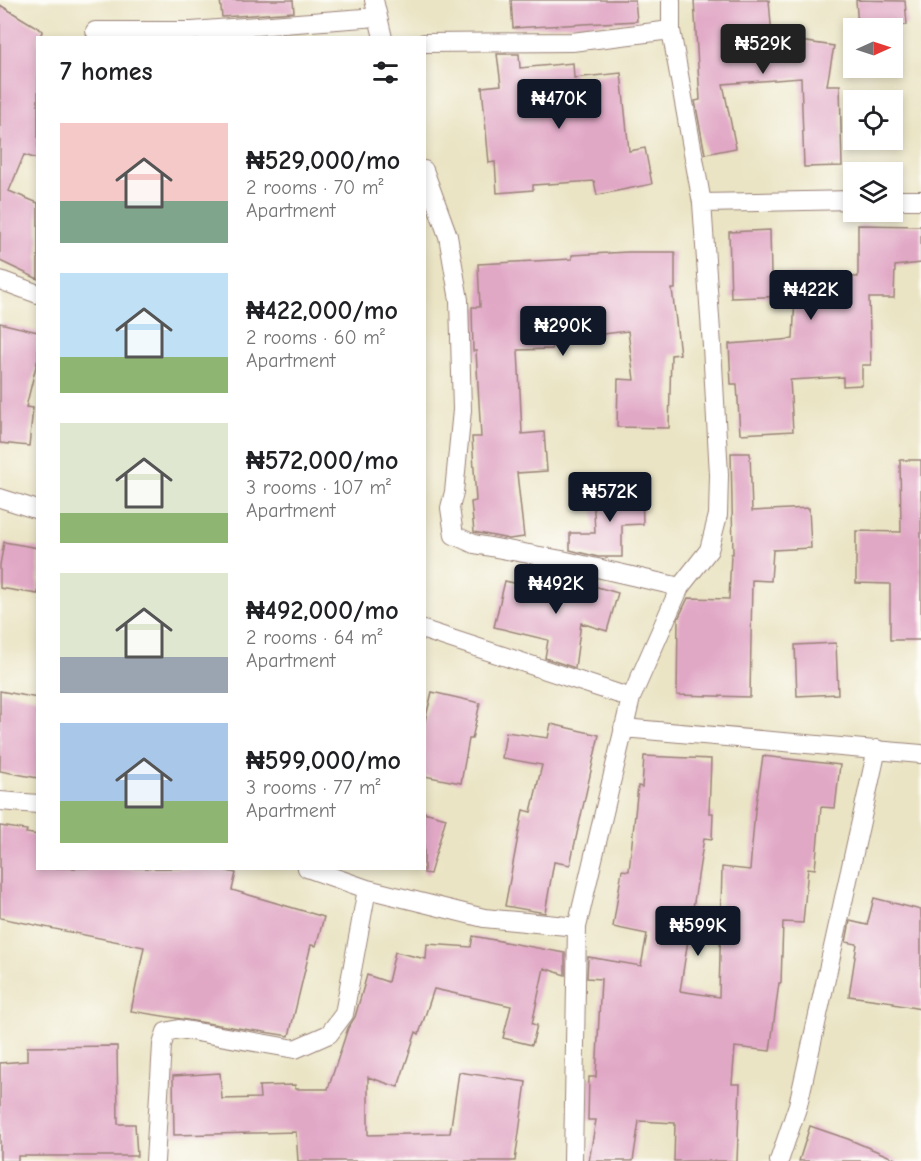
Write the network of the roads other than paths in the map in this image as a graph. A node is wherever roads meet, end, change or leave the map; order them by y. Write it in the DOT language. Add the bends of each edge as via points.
graph roads {
  1 [pos="671,0"];
  2 [pos="375,8"];
  3 [pos="671,30"];
  4 [pos="94,31"];
  5 [pos="382,36"];
  6 [pos="426,43"];
  7 [pos="426,176"];
  8 [pos="903,200"];
  9 [pos="921,200"];
  10 [pos="843,201"];
  11 [pos="702,203"];
  12 [pos="0,280"];
  13 [pos="36,293"];
  14 [pos="0,498"];
  15 [pos="36,509"];
  16 [pos="680,587"];
  17 [pos="426,631"];
  18 [pos="631,698"];
  19 [pos="623,728"];
  20 [pos="877,749"];
  21 [pos="921,754"];
  22 [pos="0,801"];
  23 [pos="36,804"];
  24 [pos="314,870"];
  25 [pos="367,889"];
  26 [pos="577,927"];
  27 [pos="155,1161"];
  28 [pos="573,1161"];
  29 [pos="779,1161"];
  1 -- 3 [label="street"];
  2 -- 4 [label="street" via="192,31"];
  2 -- 5 [label="street"];
  3 -- 6 [label="street" via="572,42"];
  3 -- 11 [label="street"];
  7 -- 16 [label="street" via="448,236 459,300 462,410 450,508 454,535 474,544"];
  8 -- 9 [label="street"];
  10 -- 11 [label="street"];
  11 -- 16 [label="street" via="713,357 718,515 709,550"];
  12 -- 13 [label="street"];
  14 -- 15 [label="street"];
  16 -- 18 [label="street"];
  17 -- 18 [label="street"];
  18 -- 19 [label="street"];
  19 -- 20 [label="street"];
  19 -- 26 [label="street"];
  20 -- 21 [label="street"];
  20 -- 29 [label="street" via="798,1105"];
  22 -- 23 [label="street"];
  24 -- 25 [label="street"];
  25 -- 26 [label="street" via="484,918"];
  25 -- 27 [label="street" via="344,1014 329,1034 295,1050 179,1029 166,1032"];
  26 -- 28 [label="street"];
}
